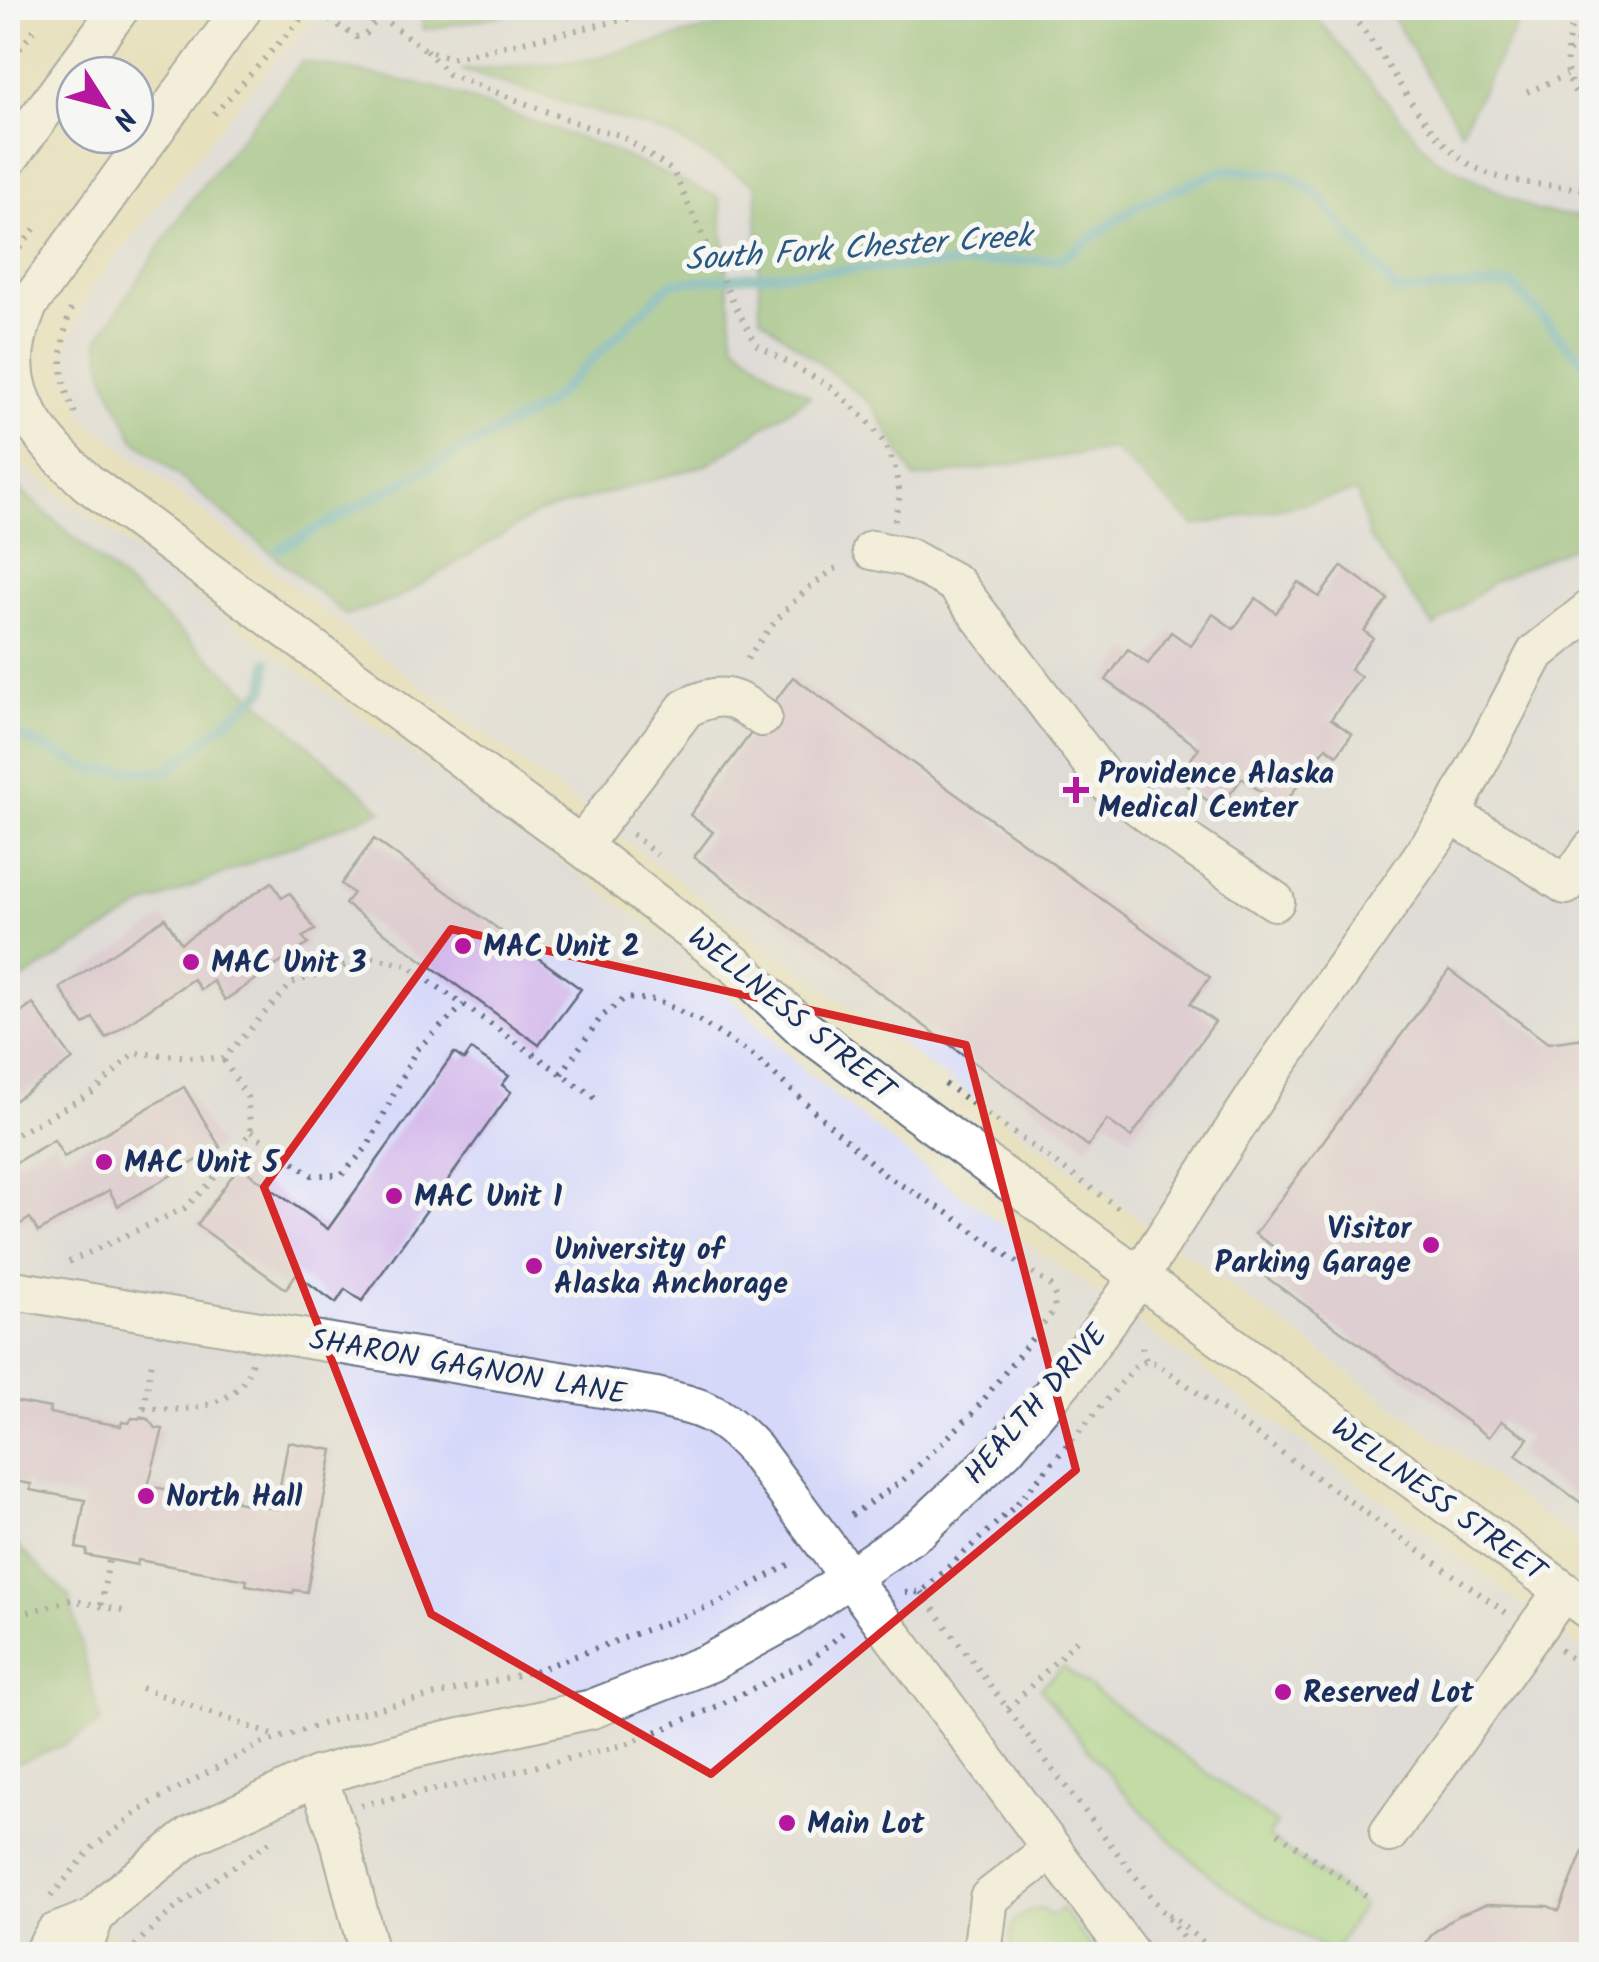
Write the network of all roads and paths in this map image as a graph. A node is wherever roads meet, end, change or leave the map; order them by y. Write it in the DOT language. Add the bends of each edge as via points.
graph roads {
  1 [pos="120,8"];
  2 [pos="243,8"];
  3 [pos="311,8"];
  4 [pos="385,8"];
  5 [pos="676,8"];
  6 [pos="1344,8"];
  7 [pos="1576,8"];
  8 [pos="380,16"];
  9 [pos="1592,27"];
  10 [pos="34,28"];
  11 [pos="426,50"];
  12 [pos="1566,55"];
  13 [pos="8,66"];
  14 [pos="1568,75"];
  15 [pos="22,77"];
  16 [pos="1527,92"];
  17 [pos="1592,108"];
  18 [pos="208,120"];
  19 [pos="8,158"];
  20 [pos="1592,190"];
  21 [pos="76,296"];
  22 [pos="866,420"];
  23 [pos="80,422"];
  24 [pos="872,550"];
  25 [pos="1592,608"];
  26 [pos="762,717"];
  27 [pos="1451,815"];
  28 [pos="636,838"];
  29 [pos="581,846"];
  30 [pos="1592,849"];
  31 [pos="664,862"];
  32 [pos="1276,901"];
  33 [pos="464,1005"];
  34 [pos="223,1059"];
  35 [pos="560,1074"];
  36 [pos="930,1074"];
  37 [pos="600,1102"];
  38 [pos="251,1132"];
  39 [pos="8,1139"];
  40 [pos="1123,1211"];
  41 [pos="59,1267"];
  42 [pos="1139,1277"];
  43 [pos="8,1288"];
  44 [pos="1069,1295"];
  45 [pos="1056,1298"];
  46 [pos="1142,1347"];
  47 [pos="253,1355"];
  48 [pos="153,1356"];
  49 [pos="1146,1361"];
  50 [pos="144,1408"];
  51 [pos="142,1418"];
  52 [pos="837,1504"];
  53 [pos="110,1560"];
  54 [pos="851,1578"];
  55 [pos="921,1592"];
  56 [pos="904,1593"];
  57 [pos="1577,1601"];
  58 [pos="101,1605"];
  59 [pos="128,1612"];
  60 [pos="1507,1614"];
  61 [pos="8,1618"];
  62 [pos="1076,1640"];
  63 [pos="1562,1652"];
  64 [pos="1592,1674"];
  65 [pos="141,1688"];
  66 [pos="1008,1709"];
  67 [pos="340,1718"];
  68 [pos="344,1736"];
  69 [pos="278,1737"];
  70 [pos="261,1744"];
  71 [pos="265,1755"];
  72 [pos="317,1776"];
  73 [pos="1278,1833"];
  74 [pos="1389,1833"];
  75 [pos="280,1834"];
  76 [pos="1052,1849"];
  77 [pos="1368,1897"];
  78 [pos="1157,1904"];
  79 [pos="94,1918"];
  80 [pos="42,1954"];
  81 [pos="80,1954"];
  82 [pos="128,1954"];
  83 [pos="369,1954"];
  84 [pos="982,1954"];
  85 [pos="1130,1954"];
  86 [pos="1192,1954"];
  87 [pos="1218,1954"];
  1 -- 19 [label="street"];
  2 -- 29 [label="street, WELLNESS STREET" via="28,304 15,344 18,391 34,426 88,482"];
  3 -- 8 [label="path" via="356,37"];
  3 -- 18 [label="path"];
  4 -- 8 [label="path"];
  5 -- 11 [label="path" via="450,58"];
  6 -- 20 [label="path" via="1458,158 1499,177"];
  7 -- 12 [label="path"];
  8 -- 11 [label="path"];
  9 -- 12 [label="path"];
  10 -- 13 [label="path"];
  11 -- 22 [label="path" via="448,74 620,136 674,170 758,344 830,387"];
  12 -- 14 [label="path"];
  13 -- 15 [label="path"];
  14 -- 16 [label="path"];
  14 -- 17 [label="path" via="1578,100"];
  21 -- 23 [label="path" via="62,337 62,380"];
  24 -- 32 [label="street" via="907,556 955,584 1106,782"];
  25 -- 27 [label="street, HEALTH DRIVE" via="1536,653"];
  26 -- 29 [label="street" via="726,697 686,708"];
  27 -- 30 [label="street" via="1566,885"];
  27 -- 42 [label="street, HEALTH DRIVE" via="1268,1076"];
  28 -- 31 [label="path"];
  29 -- 42 [label="street, WELLNESS STREET" via="738,967 804,1030"];
  33 -- 34 [label="path" via="407,964 371,956 292,984"];
  33 -- 35 [label="path"];
  33 -- 38 [label="path" via="416,1050 368,1146 342,1175 312,1174"];
  34 -- 38 [label="path" via="247,1097"];
  34 -- 39 [label="path" via="134,1053 95,1090"];
  35 -- 37 [label="path"];
  35 -- 45 [label="path" via="601,1017 625,998 656,1000 756,1058 886,1176 1051,1286"];
  36 -- 40 [label="path"];
  38 -- 41 [label="path" via="185,1208"];
  42 -- 54 [label="street, HEALTH DRIVE" via="1005,1448 921,1528"];
  42 -- 57 [label="street, WELLNESS STREET"];
  43 -- 54 [label="street, SHARON GAGNON LANE" via="703,1407 732,1424 754,1449"];
  44 -- 45 [label="path"];
  45 -- 52 [label="path" via="1054,1312 972,1414 900,1482 849,1520"];
  46 -- 49 [label="path"];
  47 -- 50 [label="path" via="244,1384 223,1399 183,1409"];
  48 -- 50 [label="path"];
  49 -- 55 [label="path" via="1014,1506"];
  49 -- 60 [label="path"];
  50 -- 51 [label="path"];
  53 -- 58 [label="path"];
  54 -- 72 [label="street, HEALTH DRIVE" via="709,1663 592,1708"];
  54 -- 76 [label="street, SHARON GAGNON LANE"];
  55 -- 56 [label="path"];
  55 -- 66 [label="path"];
  57 -- 74 [label="street"];
  58 -- 59 [label="path"];
  58 -- 61 [label="path" via="63,1601"];
  62 -- 66 [label="path"];
  63 -- 64 [label="path"];
  65 -- 69 [label="path"];
  66 -- 78 [label="path"];
  67 -- 68 [label="path"];
  70 -- 71 [label="path"];
  72 -- 79 [label="street, HEALTH DRIVE" via="191,1836"];
  72 -- 83 [label="street"];
  73 -- 77 [label="path"];
  75 -- 82 [label="path" via="196,1891"];
  76 -- 84 [label="street" via="989,1898"];
  76 -- 85 [label="street, SHARON GAGNON LANE"];
  78 -- 86 [label="path"];
  78 -- 87 [label="path"];
  79 -- 80 [label="street, HEALTH DRIVE" via="55,1933"];
  79 -- 81 [label="street, HEALTH DRIVE"];
}
